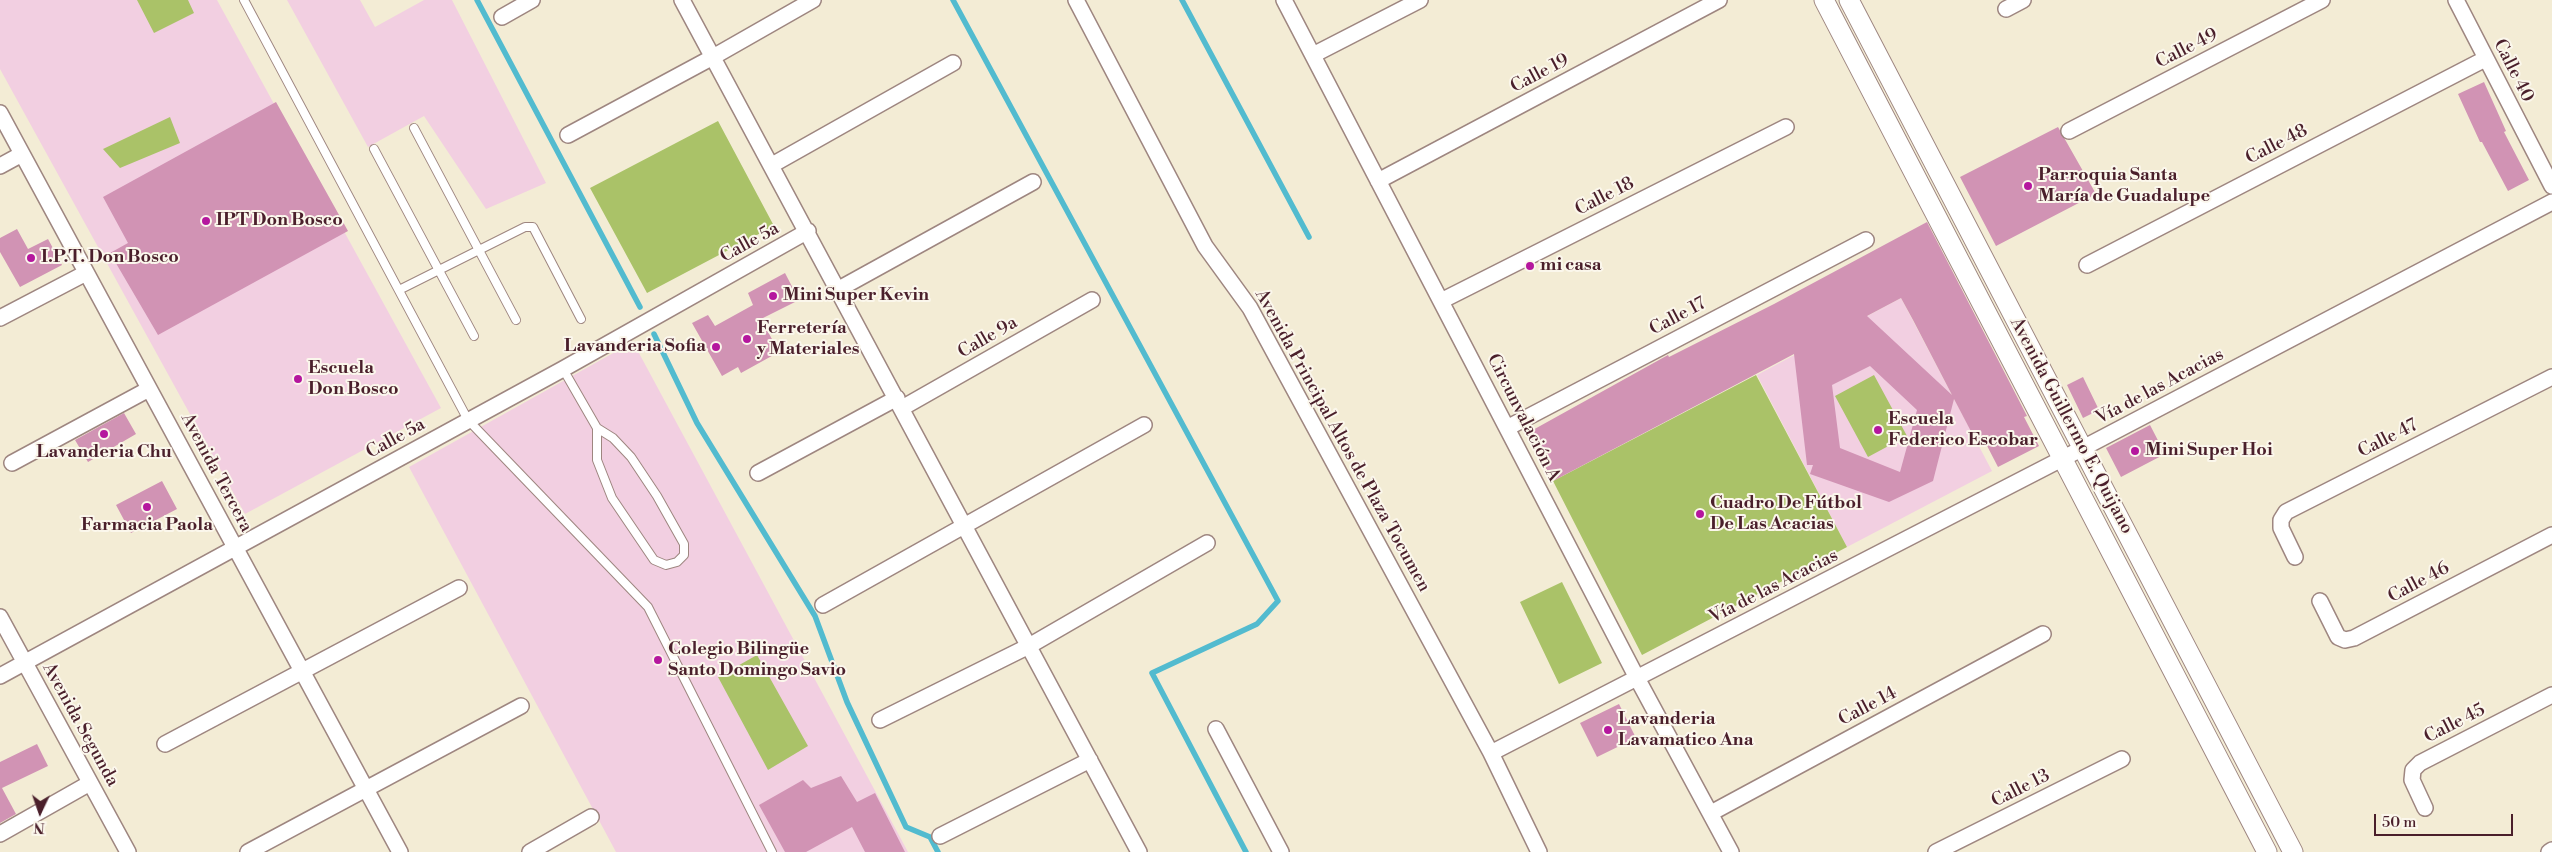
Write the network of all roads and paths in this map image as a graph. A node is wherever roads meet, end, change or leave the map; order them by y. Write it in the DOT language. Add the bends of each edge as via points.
graph roads {
  1 [pos="244,0"];
  2 [pos="532,0"];
  3 [pos="682,0"];
  4 [pos="813,0"];
  5 [pos="1076,0"];
  6 [pos="1284,0"];
  7 [pos="1420,0"];
  8 [pos="1719,0"];
  9 [pos="1824,0"];
  10 [pos="1848,0"];
  11 [pos="2023,0"];
  12 [pos="2322,0"];
  13 [pos="2456,0"];
  14 [pos="2006,9"];
  15 [pos="502,17"];
  16 [pos="1313,55"];
  17 [pos="713,57"];
  18 [pos="2485,59"];
  19 [pos="954,63"];
  20 [pos="0,113"];
  21 [pos="1786,127"];
  22 [pos="414,128"];
  23 [pos="2069,131"];
  24 [pos="568,135"];
  25 [pos="1919,136"];
  26 [pos="1900,146"];
  27 [pos="374,149"];
  28 [pos="22,154"];
  29 [pos="772,165"];
  30 [pos="0,166"];
  31 [pos="1378,181"];
  32 [pos="1033,182"];
  33 [pos="2552,186"];
  34 [pos="2552,202"];
  35 [pos="808,231"];
  36 [pos="1866,240"];
  37 [pos="479,250"];
  38 [pos="2087,265"];
  39 [pos="438,271"];
  40 [pos="86,273"];
  41 [pos="839,289"];
  42 [pos="400,290"];
  43 [pos="1092,300"];
  44 [pos="1441,301"];
  45 [pos="0,318"];
  46 [pos="581,319"];
  47 [pos="516,320"];
  48 [pos="474,336"];
  49 [pos="564,369"];
  50 [pos="2552,376"];
  51 [pos="149,389"];
  52 [pos="899,403"];
  53 [pos="468,420"];
  54 [pos="1144,425"];
  55 [pos="597,428"];
  56 [pos="1507,428"];
  57 [pos="2082,448"];
  58 [pos="2063,458"];
  59 [pos="12,463"];
  60 [pos="758,473"];
  61 [pos="965,526"];
  62 [pos="2552,535"];
  63 [pos="1207,543"];
  64 [pos="236,549"];
  65 [pos="2295,557"];
  66 [pos="459,588"];
  67 [pos="2320,601"];
  68 [pos="823,605"];
  69 [pos="0,617"];
  70 [pos="2043,634"];
  71 [pos="1029,646"];
  72 [pos="2192,658"];
  73 [pos="25,663"];
  74 [pos="2172,669"];
  75 [pos="303,671"];
  76 [pos="0,676"];
  77 [pos="1637,678"];
  78 [pos="2552,695"];
  79 [pos="521,706"];
  80 [pos="880,720"];
  81 [pos="1216,729"];
  82 [pos="165,744"];
  83 [pos="1491,753"];
  84 [pos="2122,759"];
  85 [pos="1090,760"];
  86 [pos="90,782"];
  87 [pos="365,789"];
  88 [pos="2425,808"];
  89 [pos="1711,813"];
  90 [pos="591,817"];
  91 [pos="0,834"];
  92 [pos="940,836"];
  93 [pos="128,852"];
  94 [pos="248,852"];
  95 [pos="400,852"];
  96 [pos="530,852"];
  97 [pos="772,852"];
  98 [pos="1139,852"];
  99 [pos="1281,852"];
  100 [pos="1539,852"];
  101 [pos="1731,852"];
  102 [pos="1936,852"];
  103 [pos="2267,852"];
  104 [pos="2293,852"];
  1 -- 42 [label="lane"];
  2 -- 15 [label="street"];
  3 -- 17 [label="street"];
  4 -- 17 [label="street"];
  5 -- 83 [label="street, Avenida Principal Altos de Plaza Tocumen" via="1205,246 1250,308"];
  6 -- 16 [label="street, Circunvalación A"];
  7 -- 16 [label="street"];
  8 -- 31 [label="street, Calle 19"];
  9 -- 26 [label="street, Avenida Guillermo E. Quijano"];
  10 -- 25 [label="street, Avenida Guillermo E. Quijano"];
  11 -- 14 [label="street"];
  12 -- 23 [label="street, Calle 49"];
  13 -- 18 [label="street, Calle 40"];
  16 -- 31 [label="street, Circunvalación A"];
  17 -- 24 [label="street"];
  17 -- 29 [label="street"];
  18 -- 33 [label="street, Calle 40"];
  18 -- 38 [label="street, Calle 48"];
  19 -- 29 [label="street"];
  20 -- 28 [label="street, Avenida Tercera"];
  21 -- 44 [label="street, Calle 18"];
  22 -- 37 [label="lane"];
  25 -- 26 [label="street"];
  25 -- 57 [label="street, Avenida Guillermo E. Quijano"];
  26 -- 58 [label="street, Avenida Guillermo E. Quijano"];
  27 -- 39 [label="lane"];
  28 -- 30 [label="street"];
  28 -- 40 [label="street, Avenida Tercera"];
  29 -- 35 [label="street"];
  31 -- 44 [label="street, Circunvalación A"];
  32 -- 41 [label="street"];
  34 -- 57 [label="street, Vía de las Acacias"];
  35 -- 41 [label="street"];
  35 -- 49 [label="street, Calle 5a"];
  36 -- 56 [label="street, Calle 17"];
  37 -- 39 [label="lane"];
  37 -- 46 [label="lane" via="525,227 533,227"];
  37 -- 47 [label="lane"];
  39 -- 42 [label="lane"];
  39 -- 48 [label="lane"];
  40 -- 45 [label="street"];
  40 -- 51 [label="street, Avenida Tercera"];
  41 -- 52 [label="street"];
  42 -- 53 [label="lane"];
  43 -- 52 [label="street, Calle 9a"];
  44 -- 56 [label="street, Circunvalación A"];
  49 -- 53 [label="street, Calle 5a"];
  49 -- 55 [label="lane"];
  50 -- 65 [label="street, Calle 47" via="2286,512 2281,528"];
  51 -- 59 [label="street"];
  51 -- 64 [label="street, Avenida Tercera"];
  52 -- 60 [label="street, Calle 9a"];
  52 -- 61 [label="street"];
  53 -- 64 [label="street, Calle 5a"];
  53 -- 97 [label="lane" via="648,608"];
  54 -- 61 [label="street"];
  55 -- 55 [label="lane" via="597,460 612,498 654,560 666,565 677,562 684,555 684,544 657,496 631,458 613,438"];
  56 -- 77 [label="street, Circunvalación A"];
  57 -- 58 [label="street, Vía de las Acacias"];
  57 -- 72 [label="street, Avenida Guillermo E. Quijano"];
  58 -- 74 [label="street, Avenida Guillermo E. Quijano"];
  58 -- 77 [label="street, Vía de las Acacias"];
  61 -- 68 [label="street"];
  61 -- 71 [label="street"];
  62 -- 67 [label="street, Calle 46" via="2354,638 2345,640 2338,637"];
  63 -- 71 [label="street"];
  64 -- 73 [label="street, Calle 5a"];
  64 -- 75 [label="street, Avenida Tercera"];
  66 -- 75 [label="street"];
  69 -- 73 [label="street, Avenida Segunda"];
  70 -- 89 [label="street, Calle 14"];
  71 -- 80 [label="street"];
  71 -- 85 [label="street"];
  72 -- 74 [label="street"];
  72 -- 104 [label="street, Avenida Guillermo E. Quijano"];
  73 -- 76 [label="street, Calle 5a"];
  73 -- 86 [label="street, Avenida Segunda"];
  74 -- 103 [label="street, Avenida Guillermo E. Quijano"];
  75 -- 82 [label="street"];
  75 -- 87 [label="street, Avenida Tercera"];
  77 -- 83 [label="street, Vía de las Acacias"];
  77 -- 89 [label="street, Circunvalación A"];
  78 -- 88 [label="street, Calle 45" via="2413,770 2412,780"];
  79 -- 87 [label="street"];
  81 -- 99 [label="street"];
  83 -- 100 [label="street, Avenida Principal Altos de Plaza Tocumen"];
  84 -- 102 [label="street, Calle 13"];
  85 -- 92 [label="street"];
  85 -- 98 [label="street"];
  86 -- 91 [label="street"];
  86 -- 93 [label="street, Avenida Segunda"];
  87 -- 94 [label="street"];
  87 -- 95 [label="street, Avenida Tercera"];
  89 -- 101 [label="street, Circunvalación A"];
  90 -- 96 [label="street"];
}
